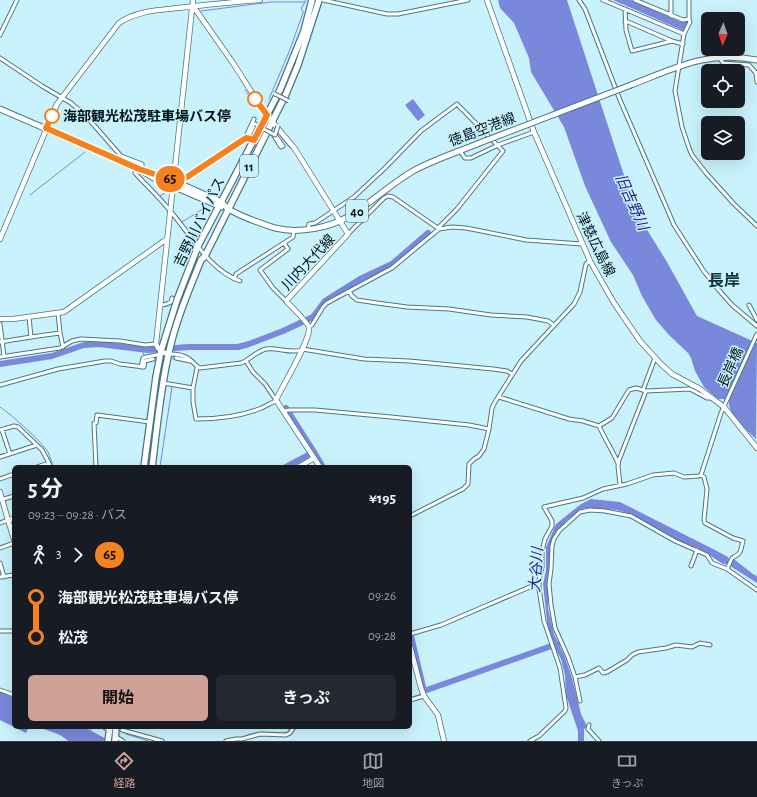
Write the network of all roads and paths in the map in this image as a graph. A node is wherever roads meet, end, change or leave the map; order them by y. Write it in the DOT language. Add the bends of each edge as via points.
graph roads {
  1 [pos="17,0"];
  2 [pos="193,0"];
  3 [pos="260,0"];
  4 [pos="312,0"];
  5 [pos="320,0"];
  6 [pos="323,0"];
  7 [pos="468,0"];
  8 [pos="487,0"];
  9 [pos="579,0"];
  10 [pos="603,0"];
  11 [pos="635,0"];
  12 [pos="671,0"];
  13 [pos="689,0"];
  14 [pos="193,6"];
  15 [pos="625,9"];
  16 [pos="671,16"];
  17 [pos="690,19"];
  18 [pos="625,22"];
  19 [pos="684,34"];
  20 [pos="0,35"];
  21 [pos="672,41"];
  22 [pos="682,44"];
  23 [pos="719,57"];
  24 [pos="0,58"];
  25 [pos="757,60"];
  26 [pos="678,66"];
  27 [pos="757,82"];
  28 [pos="275,94"];
  29 [pos="62,97"];
  30 [pos="289,101"];
  31 [pos="0,109"];
  32 [pos="267,115"];
  33 [pos="254,119"];
  34 [pos="273,122"];
  35 [pos="278,126"];
  36 [pos="46,128"];
  37 [pos="534,132"];
  38 [pos="254,140"];
  39 [pos="498,145"];
  40 [pos="460,151"];
  41 [pos="139,169"];
  42 [pos="175,182"];
  43 [pos="220,204"];
  44 [pos="228,208"];
  45 [pos="334,211"];
  46 [pos="171,212"];
  47 [pos="340,221"];
  48 [pos="757,226"];
  49 [pos="438,229"];
  50 [pos="294,230"];
  51 [pos="308,230"];
  52 [pos="348,234"];
  53 [pos="0,239"];
  54 [pos="167,240"];
  55 [pos="284,243"];
  56 [pos="582,244"];
  57 [pos="198,246"];
  58 [pos="205,256"];
  59 [pos="590,261"];
  60 [pos="234,279"];
  61 [pos="240,281"];
  62 [pos="349,291"];
  63 [pos="172,298"];
  64 [pos="288,302"];
  65 [pos="161,305"];
  66 [pos="749,306"];
  67 [pos="58,313"];
  68 [pos="29,317"];
  69 [pos="0,319"];
  70 [pos="757,320"];
  71 [pos="306,323"];
  72 [pos="0,324"];
  73 [pos="554,325"];
  74 [pos="757,326"];
  75 [pos="60,334"];
  76 [pos="757,334"];
  77 [pos="31,337"];
  78 [pos="1,342"];
  79 [pos="63,347"];
  80 [pos="302,349"];
  81 [pos="162,351"];
  82 [pos="2,356"];
  83 [pos="176,358"];
  84 [pos="655,358"];
  85 [pos="145,359"];
  86 [pos="154,359"];
  87 [pos="246,361"];
  88 [pos="192,362"];
  89 [pos="197,368"];
  90 [pos="512,374"];
  91 [pos="166,383"];
  92 [pos="0,384"];
  93 [pos="193,388"];
  94 [pos="645,390"];
  95 [pos="498,397"];
  96 [pos="711,398"];
  97 [pos="276,400"];
  98 [pos="724,407"];
  99 [pos="286,410"];
  100 [pos="150,422"];
  101 [pos="599,426"];
  102 [pos="487,429"];
  103 [pos="1,430"];
  104 [pos="36,445"];
  105 [pos="757,448"];
  106 [pos="10,454"];
  107 [pos="0,457"];
  108 [pos="314,458"];
  109 [pos="618,463"];
  110 [pos="50,465"];
  111 [pos="96,465"];
  112 [pos="144,465"];
  113 [pos="152,465"];
  114 [pos="302,465"];
  115 [pos="319,465"];
  116 [pos="12,475"];
  117 [pos="701,475"];
  118 [pos="0,478"];
  119 [pos="620,485"];
  120 [pos="0,492"];
  121 [pos="12,497"];
  122 [pos="1,500"];
  123 [pos="412,515"];
  124 [pos="12,519"];
  125 [pos="8,520"];
  126 [pos="0,523"];
  127 [pos="12,533"];
  128 [pos="12,544"];
  129 [pos="0,548"];
  130 [pos="697,550"];
  131 [pos="0,563"];
  132 [pos="691,566"];
  133 [pos="728,567"];
  134 [pos="12,575"];
  135 [pos="2,577"];
  136 [pos="539,583"];
  137 [pos="757,590"];
  138 [pos="12,631"];
  139 [pos="0,632"];
  140 [pos="412,633"];
  141 [pos="710,646"];
  142 [pos="412,653"];
  143 [pos="574,677"];
  144 [pos="0,690"];
  145 [pos="12,694"];
  146 [pos="424,696"];
  147 [pos="412,699"];
  148 [pos="580,701"];
  149 [pos="589,725"];
  150 [pos="292,729"];
  151 [pos="122,730"];
  152 [pos="111,735"];
  153 [pos="123,741"];
  154 [pos="162,741"];
  155 [pos="226,741"];
  156 [pos="444,741"];
  157 [pos="530,741"];
  158 [pos="599,741"];
  1 -- 20 [label="street"];
  2 -- 14 [label="main road"];
  3 -- 14 [label="main road"];
  4 -- 32 [label="highway, 吉野川バイパス / 11" via="302,38"];
  5 -- 34 [label="highway, 吉野川バイパス / 11" via="298,65"];
  6 -- 7 [label="street" via="387,14 398,14"];
  8 -- 37 [label="main road, 津慈広島線"];
  9 -- 74 [label="street" via="585,9 620,100 674,225 717,288"];
  10 -- 15 [label="street"];
  11 -- 16 [label="street"];
  12 -- 16 [label="street"];
  13 -- 17 [label="street"];
  14 -- 29 [label="main road" via="142,13 124,19"];
  14 -- 32 [label="main road, 川内大代線"];
  14 -- 42 [label="main road"];
  15 -- 18 [label="street"];
  15 -- 19 [label="street"];
  16 -- 17 [label="street" via="680,20"];
  17 -- 19 [label="street"];
  18 -- 21 [label="street"];
  18 -- 21 [label="street" via="632,51"];
  19 -- 22 [label="street"];
  21 -- 22 [label="street"];
  22 -- 26 [label="street"];
  23 -- 25 [label="main road, 徳島空港線 / 40"];
  23 -- 26 [label="main road, 徳島空港線 / 40"];
  23 -- 27 [label="street" via="723,63 749,65 756,73"];
  24 -- 29 [label="street"];
  26 -- 40 [label="main road, 徳島空港線 / 40, bridge"];
  26 -- 48 [label="street" via="675,91 682,127 692,155 734,204"];
  28 -- 30 [label="street, bridge"];
  29 -- 36 [label="main road"];
  29 -- 41 [label="street" via="85,115 121,156 142,164"];
  31 -- 36 [label="main road, 徳島空港線 / 40"];
  32 -- 34 [label="main road, 川内大代線"];
  32 -- 38 [label="highway, 吉野川バイパス / 11"];
  33 -- 35 [label="street, bridge" via="247,134 249,135 255,124 275,136"];
  34 -- 44 [label="highway, 吉野川バイパス / 11"];
  34 -- 45 [label="main road, 川内大代線" via="295,149"];
  36 -- 41 [label="main road, 徳島空港線 / 40"];
  36 -- 53 [label="main road"];
  37 -- 39 [label="street"];
  37 -- 56 [label="main road, 津慈広島線"];
  38 -- 42 [label="street" via="246,138 184,179"];
  38 -- 43 [label="highway, 吉野川バイパス / 11"];
  39 -- 40 [label="street" via="471,158 465,158"];
  39 -- 45 [label="street" via="457,104 421,131 366,186"];
  39 -- 49 [label="street" via="503,151"];
  40 -- 47 [label="main road, 徳島空港線 / 40" via="413,171"];
  41 -- 42 [label="main road, 徳島空港線 / 40" via="154,178"];
  41 -- 46 [label="street" via="135,173"];
  42 -- 43 [label="main road, 徳島空港線 / 40"];
  42 -- 46 [label="main road"];
  43 -- 44 [label="main road, 徳島空港線 / 40"];
  43 -- 57 [label="highway, 吉野川バイパス / 11"];
  44 -- 50 [label="main road, 徳島空港線 / 40" via="261,223"];
  44 -- 58 [label="highway, 吉野川バイパス / 11"];
  45 -- 47 [label="main road, 川内大代線"];
  45 -- 51 [label="street" via="309,224"];
  46 -- 54 [label="main road"];
  46 -- 57 [label="street"];
  47 -- 51 [label="main road, 徳島空港線 / 40"];
  47 -- 52 [label="main road, 川内大代線"];
  49 -- 52 [label="street" via="393,197 386,196"];
  49 -- 56 [label="street" via="466,228 521,239"];
  49 -- 62 [label="street" via="392,268"];
  50 -- 51 [label="main road, 徳島空港線 / 40"];
  50 -- 55 [label="street" via="293,237"];
  52 -- 64 [label="main road, 川内大代線" via="288,298"];
  54 -- 65 [label="main road"];
  54 -- 67 [label="main road"];
  55 -- 60 [label="street" via="236,274"];
  55 -- 64 [label="street" via="288,249 260,270 273,288"];
  56 -- 59 [label="main road, 津慈広島線"];
  57 -- 58 [label="street"];
  57 -- 81 [label="highway, 吉野川バイパス / 11" via="177,300"];
  58 -- 60 [label="street"];
  58 -- 81 [label="highway, 吉野川バイパス / 11" via="184,302 175,331"];
  59 -- 73 [label="street" via="586,264 580,292 574,304"];
  59 -- 84 [label="main road, 津慈広島線" via="614,303"];
  60 -- 61 [label="street"];
  62 -- 71 [label="street" via="327,303 312,325"];
  62 -- 73 [label="street" via="357,300 527,317 548,321"];
  63 -- 65 [label="street" via="171,302"];
  64 -- 71 [label="main road, 川内大代線"];
  65 -- 81 [label="main road"];
  66 -- 70 [label="street"];
  67 -- 68 [label="main road"];
  67 -- 75 [label="street"];
  68 -- 69 [label="main road"];
  68 -- 77 [label="street"];
  71 -- 80 [label="main road" via="310,330"];
  72 -- 78 [label="street"];
  73 -- 90 [label="street"];
  75 -- 77 [label="street"];
  75 -- 79 [label="street"];
  76 -- 98 [label="street, 長岸橋"];
  77 -- 78 [label="street"];
  78 -- 82 [label="street"];
  79 -- 81 [label="street" via="80,339 120,341"];
  79 -- 82 [label="street"];
  80 -- 87 [label="street" via="297,352 266,349"];
  80 -- 90 [label="street" via="364,359 485,368"];
  80 -- 97 [label="main road"];
  81 -- 85 [label="street"];
  81 -- 88 [label="street" via="186,357"];
  81 -- 91 [label="highway, 吉野川バイパス / 11"];
  81 -- 100 [label="highway, 吉野川バイパス / 11"];
  83 -- 88 [label="street"];
  84 -- 94 [label="street"];
  84 -- 96 [label="main road, 津慈広島線" via="672,374"];
  85 -- 86 [label="street"];
  85 -- 92 [label="street" via="144,367 105,361 58,369"];
  87 -- 89 [label="street"];
  87 -- 97 [label="street"];
  88 -- 89 [label="street"];
  89 -- 93 [label="street"];
  90 -- 95 [label="street"];
  91 -- 93 [label="street"];
  91 -- 113 [label="highway, 吉野川バイパス / 11"];
  93 -- 97 [label="street" via="196,419 231,418 260,409"];
  94 -- 96 [label="street" via="690,390"];
  94 -- 101 [label="street" via="628,390 612,418"];
  94 -- 109 [label="street"];
  95 -- 101 [label="street" via="569,420"];
  95 -- 102 [label="street" via="492,408"];
  96 -- 98 [label="main road, 津慈広島線"];
  97 -- 99 [label="main road"];
  98 -- 105 [label="main road, 津慈広島線"];
  98 -- 117 [label="street, 長岸橋"];
  99 -- 102 [label="street" via="391,417"];
  99 -- 108 [label="main road"];
  100 -- 111 [label="street" via="97,415 94,423"];
  100 -- 112 [label="highway, 吉野川バイパス / 11"];
  101 -- 109 [label="street"];
  102 -- 123 [label="street" via="482,452 469,464 469,480 466,486"];
  103 -- 104 [label="street" via="17,426"];
  103 -- 106 [label="street"];
  104 -- 106 [label="street"];
  104 -- 110 [label="street" via="45,454"];
  106 -- 107 [label="street"];
  108 -- 114 [label="main road"];
  108 -- 115 [label="main road"];
  109 -- 119 [label="street"];
  116 -- 118 [label="street"];
  117 -- 119 [label="street" via="689,477 666,473"];
  117 -- 133 [label="street" via="707,489 705,523 743,541 740,553 732,558"];
  119 -- 136 [label="street" via="583,498 544,507 552,526 543,546"];
  120 -- 122 [label="main road"];
  121 -- 122 [label="street"];
  122 -- 125 [label="main road"];
  124 -- 125 [label="main road"];
  125 -- 126 [label="street"];
  125 -- 127 [label="main road"];
  128 -- 129 [label="street"];
  130 -- 132 [label="street"];
  130 -- 133 [label="street" via="707,555 712,563"];
  130 -- 143 [label="street" via="675,541 631,516 604,511 580,512 559,531 552,546 549,584 551,605 555,628"];
  131 -- 135 [label="street"];
  133 -- 137 [label="street"];
  134 -- 135 [label="street"];
  136 -- 140 [label="street" via="441,625"];
  136 -- 157 [label="street" via="544,621 560,668 566,710 540,736"];
  138 -- 139 [label="street"];
  141 -- 143 [label="street" via="700,643 692,647 676,645 642,650 606,672 603,673 599,668"];
  142 -- 146 [label="main road"];
  143 -- 148 [label="street"];
  144 -- 145 [label="street"];
  146 -- 147 [label="street"];
  146 -- 156 [label="main road" via="438,716"];
  149 -- 158 [label="street" via="589,732"];
  150 -- 155 [label="street" via="286,735 260,734"];
  151 -- 154 [label="street"];
  152 -- 153 [label="street"];
}
